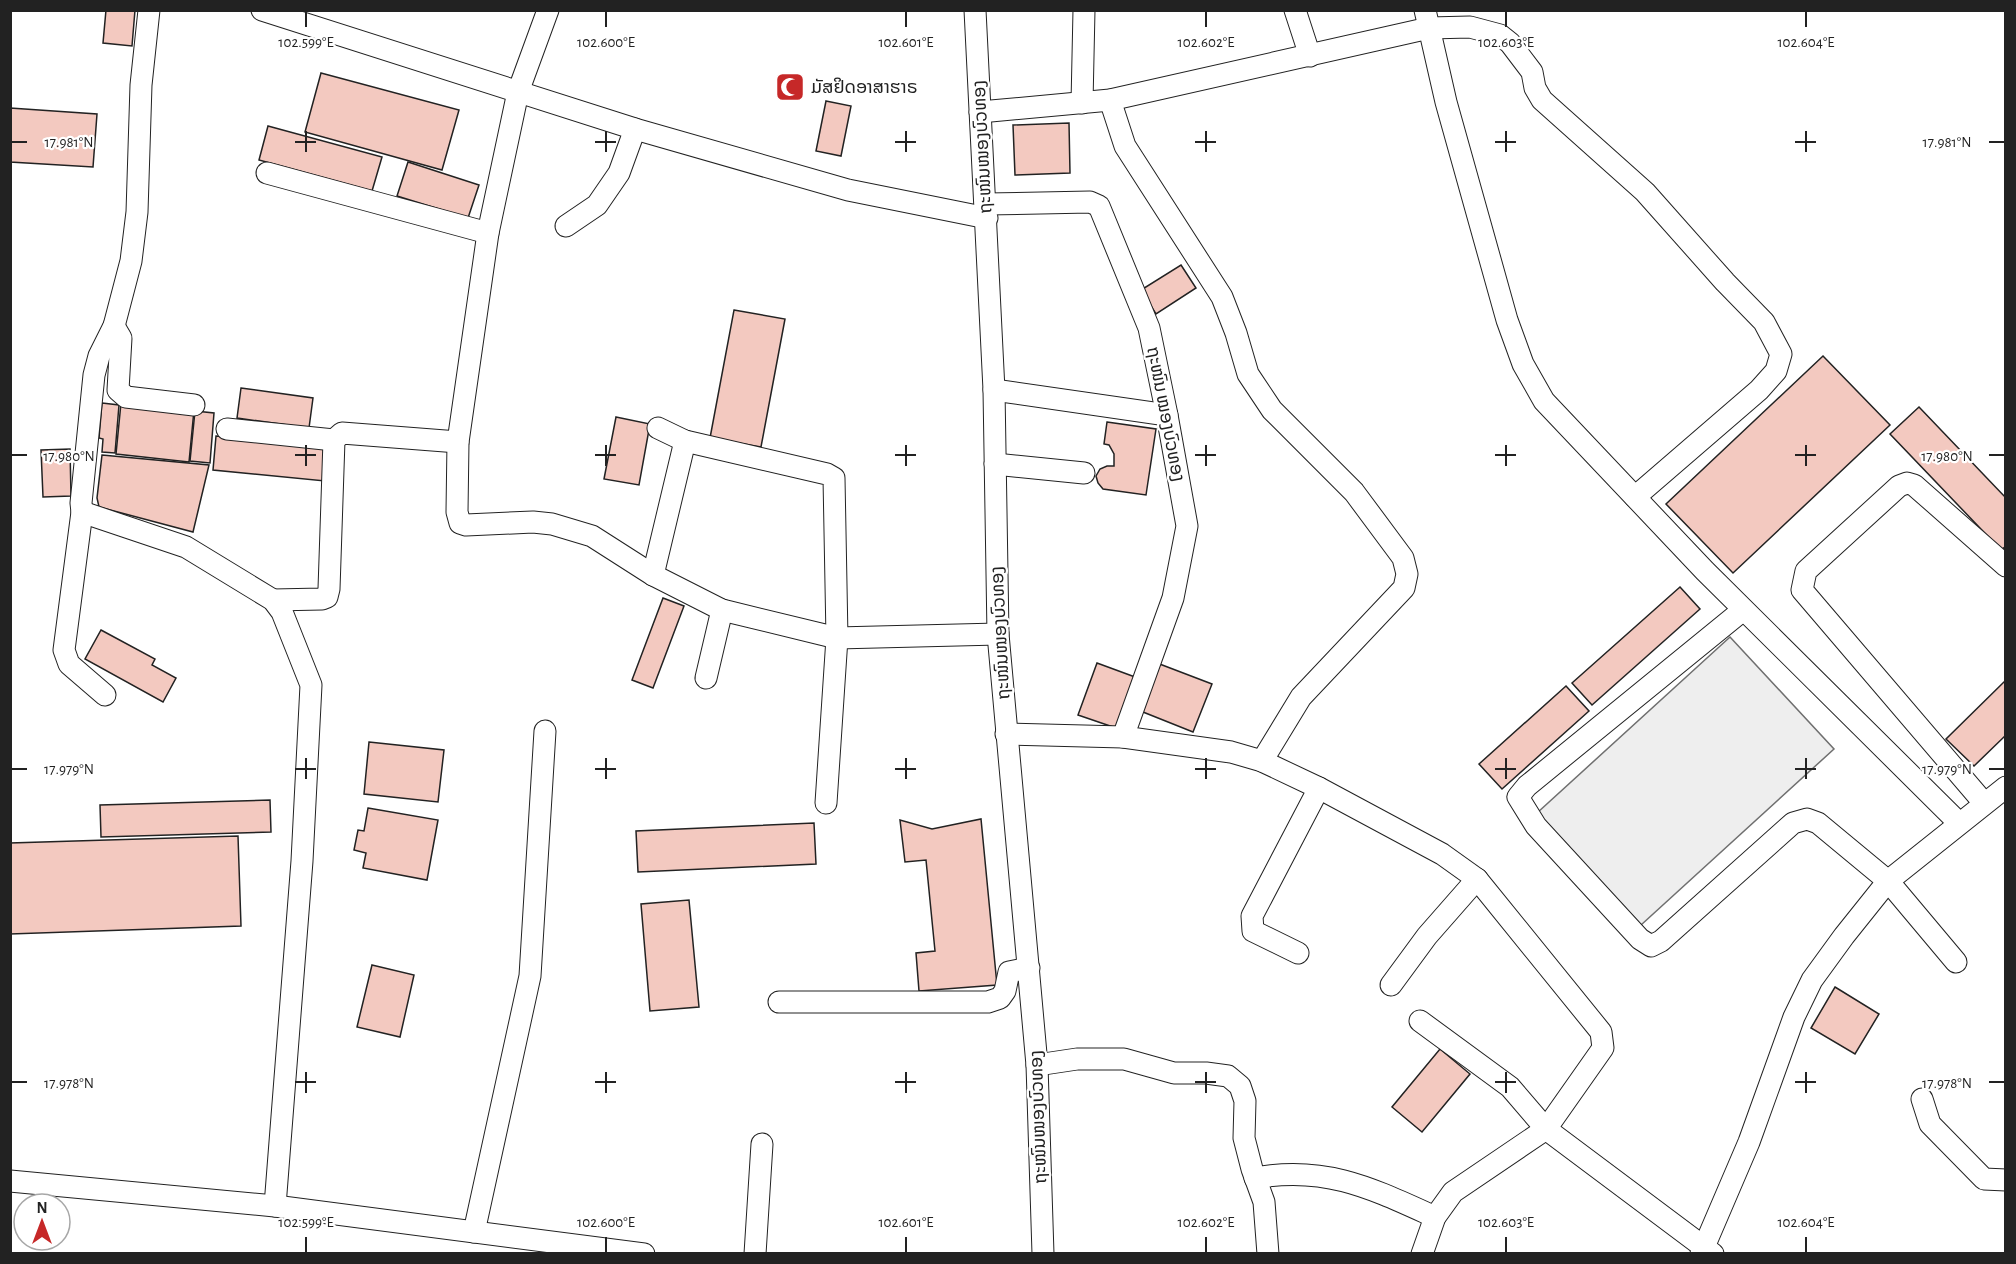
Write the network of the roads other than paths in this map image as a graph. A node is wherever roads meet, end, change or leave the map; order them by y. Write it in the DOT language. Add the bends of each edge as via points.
graph roads {
  1 [pos="149,10"];
  2 [pos="262,10"];
  3 [pos="548,10"];
  4 [pos="975,10"];
  5 [pos="1084,10"];
  6 [pos="1295,10"];
  7 [pos="1427,19"];
  8 [pos="1310,56"];
  9 [pos="518,92"];
  10 [pos="1110,100"];
  11 [pos="1082,103"];
  12 [pos="980,112"];
  13 [pos="635,129"];
  14 [pos="267,173"];
  15 [pos="986,211"];
  16 [pos="566,226"];
  17 [pos="488,233"];
  18 [pos="114,326"];
  19 [pos="993,390"];
  20 [pos="194,405"];
  21 [pos="1167,415"];
  22 [pos="658,428"];
  23 [pos="227,429"];
  24 [pos="334,440"];
  25 [pos="685,441"];
  26 [pos="458,442"];
  27 [pos="995,464"];
  28 [pos="1084,473"];
  29 [pos="1635,497"];
  30 [pos="82,512"];
  31 [pos="2006,566"];
  32 [pos="653,575"];
  33 [pos="273,600"];
  34 [pos="722,610"];
  35 [pos="1743,610"];
  36 [pos="998,634"];
  37 [pos="837,639"];
  38 [pos="706,678"];
  39 [pos="105,695"];
  40 [pos="545,731"];
  41 [pos="1006,734"];
  42 [pos="1123,737"];
  43 [pos="1262,761"];
  44 [pos="2006,787"];
  45 [pos="1319,788"];
  46 [pos="826,803"];
  47 [pos="1984,803"];
  48 [pos="1959,823"];
  49 [pos="1477,879"];
  50 [pos="1888,881"];
  51 [pos="1298,953"];
  52 [pos="1956,962"];
  53 [pos="1029,968"];
  54 [pos="1391,985"];
  55 [pos="779,1002"];
  56 [pos="1420,1021"];
  57 [pos="1037,1065"];
  58 [pos="1922,1099"];
  59 [pos="1546,1129"];
  60 [pos="762,1144"];
  61 [pos="1255,1178"];
  62 [pos="2006,1180"];
  63 [pos="10,1181"];
  64 [pos="275,1206"];
  65 [pos="1435,1216"];
  66 [pos="474,1232"];
  67 [pos="1706,1251"];
  68 [pos="644,1254"];
  69 [pos="755,1254"];
  70 [pos="1043,1254"];
  71 [pos="1268,1254"];
  72 [pos="1422,1254"];
  1 -- 18 [label="street" via="141,85 137,212 131,261"];
  2 -- 9 [label="street"];
  3 -- 9 [label="street"];
  4 -- 12 [label="street, ຖະໜົນໜອງບົວທອງ"];
  5 -- 11 [label="street"];
  6 -- 8 [label="street"];
  7 -- 8 [label="street"];
  7 -- 29 [label="street" via="1446,102 1523,364 1544,401"];
  7 -- 29 [label="street" via="1500,35 1510,43 1532,72 1542,100 1645,192 1764,322 1781,354 1776,371 1759,390"];
  8 -- 10 [label="street"];
  9 -- 13 [label="street"];
  9 -- 17 [label="street"];
  10 -- 11 [label="street"];
  10 -- 43 [label="street" via="1125,146 1222,297 1248,374 1272,410 1354,492 1403,558 1407,574 1404,588 1301,698"];
  11 -- 12 [label="street"];
  12 -- 15 [label="street, ຖະໜົນໜອງບົວທອງ"];
  13 -- 15 [label="street" via="848,190"];
  13 -- 16 [label="street" via="619,173 597,205"];
  14 -- 17 [label="street"];
  15 -- 19 [label="street, ຖະໜົນໜອງບົວທອງ"];
  15 -- 21 [label="street, ຖະໜົນ ໝອງບົວທອງ" via="1089,202 1099,206 1149,328"];
  17 -- 26 [label="street"];
  18 -- 20 [label="street" via="121,338 121,395"];
  18 -- 30 [label="street" via="94,375"];
  19 -- 21 [label="street"];
  19 -- 27 [label="street, ຖະໜົນໜອງບົວທອງ"];
  21 -- 42 [label="street, ຖະໜົນ ໝອງບົວທອງ" via="1187,526 1173,598"];
  22 -- 25 [label="street"];
  23 -- 24 [label="street"];
  24 -- 26 [label="street" via="342,433"];
  24 -- 33 [label="street" via="327,597"];
  25 -- 32 [label="street"];
  25 -- 37 [label="street" via="834,478"];
  26 -- 32 [label="street" via="460,522 552,524 592,536"];
  27 -- 28 [label="street"];
  27 -- 36 [label="street, ຖະໜົນໜອງບົວທອງ"];
  29 -- 35 [label="street"];
  30 -- 33 [label="street" via="186,547"];
  30 -- 39 [label="street" via="64,650 69,664"];
  31 -- 47 [label="street" via="1907,483 1806,571 1802,590"];
  32 -- 34 [label="street"];
  33 -- 64 [label="street" via="282,612 311,685 302,861"];
  34 -- 37 [label="street"];
  34 -- 38 [label="street"];
  35 -- 48 [label="street"];
  35 -- 50 [label="street" via="1527,786 1518,797 1521,805 1640,939 1651,946 1793,822 1818,822"];
  36 -- 37 [label="street"];
  36 -- 41 [label="street, ຖະໜົນໜອງບົວທອງ"];
  37 -- 46 [label="street"];
  40 -- 66 [label="street" via="530,976"];
  41 -- 42 [label="street"];
  41 -- 53 [label="street, ຖະໜົນໜອງບົວທອງ"];
  42 -- 43 [label="street" via="1231,752"];
  43 -- 45 [label="street"];
  44 -- 47 [label="street"];
  45 -- 49 [label="street" via="1442,854"];
  45 -- 51 [label="street" via="1252,916 1253,931"];
  47 -- 48 [label="street"];
  48 -- 50 [label="street"];
  49 -- 54 [label="street"];
  49 -- 59 [label="street" via="1601,1032 1603,1048"];
  50 -- 52 [label="street"];
  50 -- 67 [label="street" via="1812,980 1794,1017"];
  53 -- 55 [label="street" via="1009,972 1005,991 1000,998 988,1002"];
  53 -- 57 [label="street, ຖະໜົນໜອງບົວທອງ"];
  56 -- 59 [label="street" via="1510,1087"];
  57 -- 61 [label="street" via="1077,1059 1124,1059 1174,1073 1228,1076 1240,1086 1245,1101 1244,1138"];
  57 -- 70 [label="street, ຖະໜົນໜອງບົວທອງ"];
  58 -- 62 [label="street" via="1930,1124 1984,1179"];
  59 -- 65 [label="street" via="1453,1192"];
  59 -- 67 [label="street"];
  60 -- 69 [label="street"];
  61 -- 65 [label="street" via="1303,1174 1334,1178 1362,1185"];
  61 -- 71 [label="street" via="1267,1216"];
  63 -- 64 [label="street"];
  64 -- 66 [label="street"];
  65 -- 72 [label="street"];
  66 -- 68 [label="street"];
}
